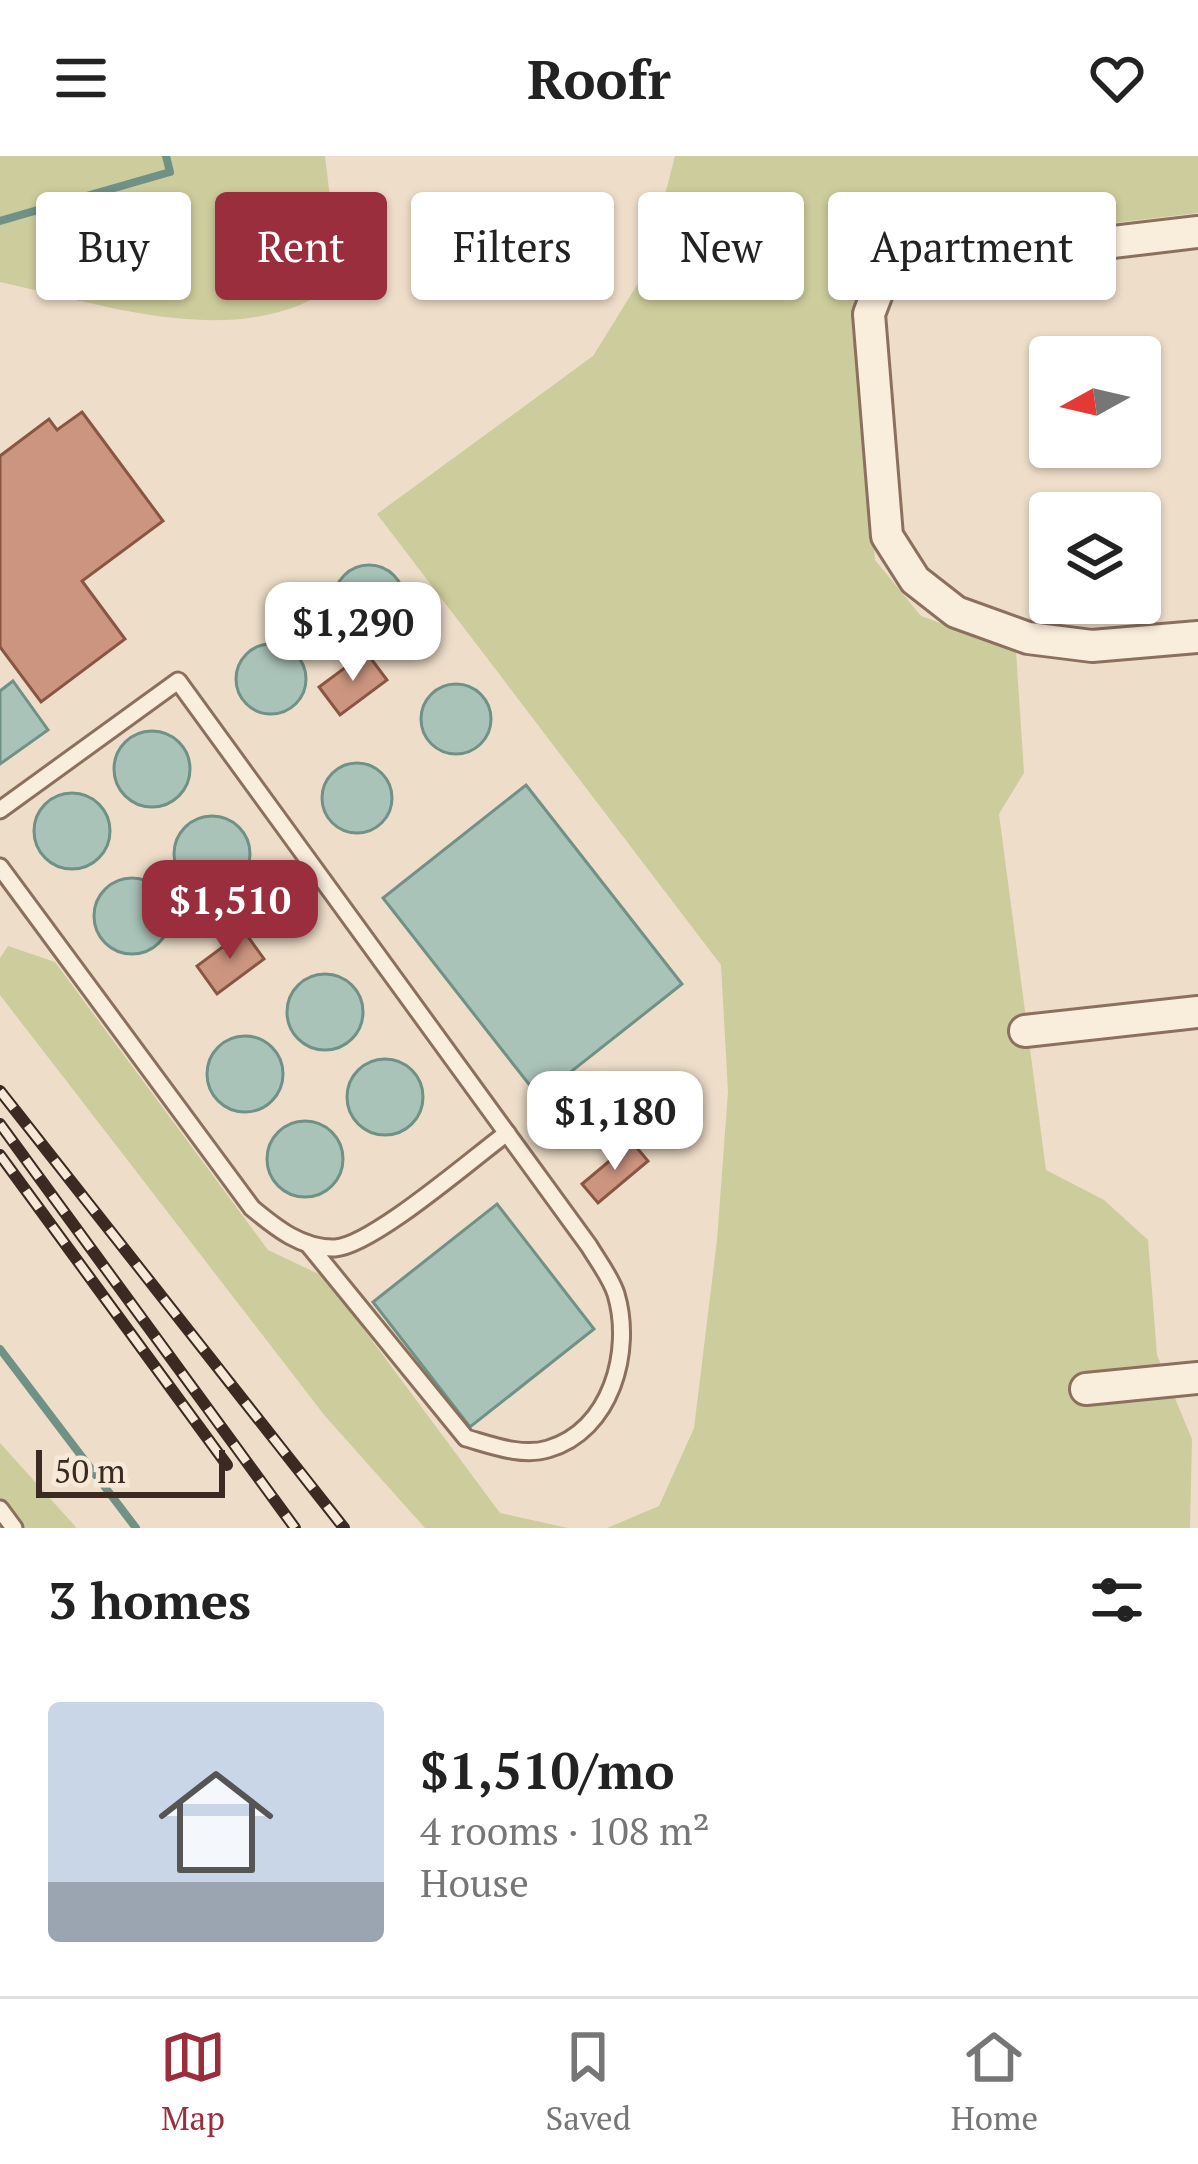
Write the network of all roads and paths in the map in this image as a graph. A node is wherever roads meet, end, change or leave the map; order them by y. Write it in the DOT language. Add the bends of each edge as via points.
graph roads {
  1 [pos="1198,232"];
  2 [pos="1198,637"];
  3 [pos="0,810"];
  4 [pos="0,867"];
  5 [pos="1198,1012"];
  6 [pos="1025,1031"];
  7 [pos="507,1133"];
  8 [pos="308,1244"];
  9 [pos="1198,1378"];
  10 [pos="1086,1389"];
  11 [pos="0,1509"];
  12 [pos="14,1528"];
  1 -- 2 [label="street" via="952,261 880,285 869,314 887,536 915,580 956,612 1028,638 1092,646"];
  3 -- 7 [label="lane" via="178,681"];
  4 -- 8 [label="lane" via="252,1208"];
  5 -- 6 [label="street"];
  7 -- 8 [label="lane" via="352,1243"];
  7 -- 8 [label="lane" via="607,1276 623,1330 616,1381 592,1423 548,1450 506,1450 466,1438"];
  9 -- 10 [label="street"];
  11 -- 12 [label="lane"];
}
